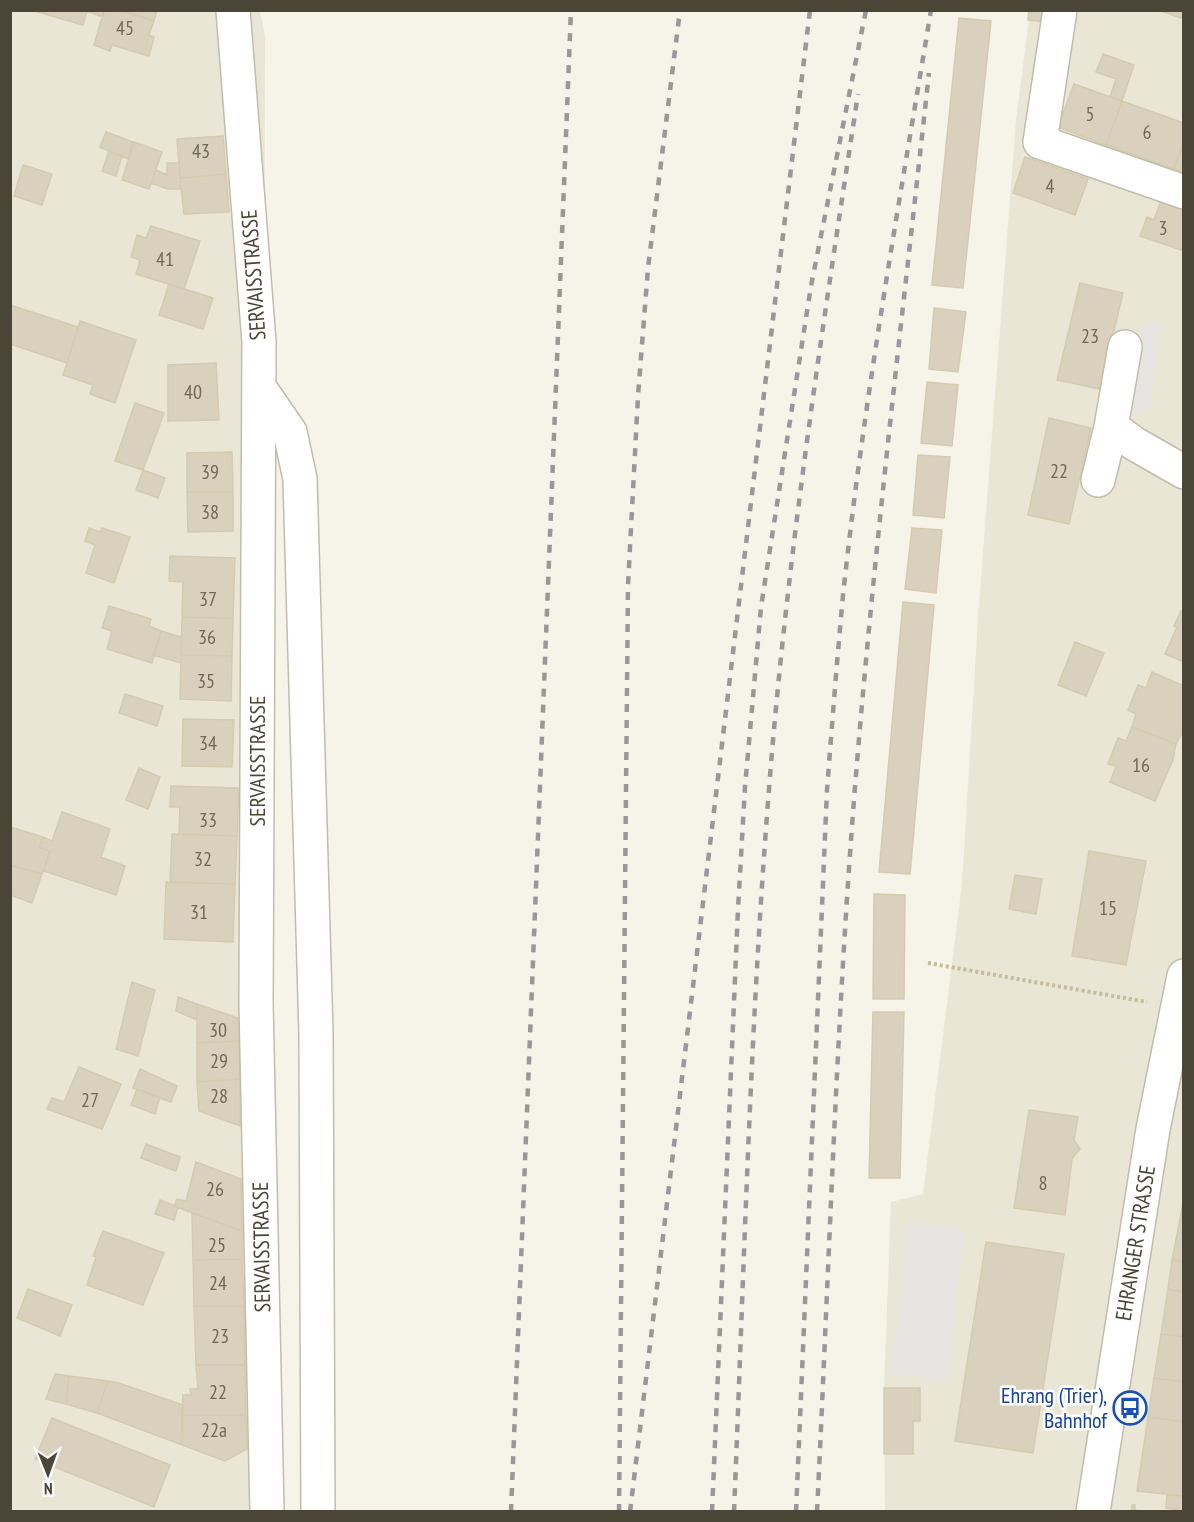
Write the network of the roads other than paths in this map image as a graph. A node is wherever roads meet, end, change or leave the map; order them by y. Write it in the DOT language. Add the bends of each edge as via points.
graph roads {
  1 [pos="233,10"];
  2 [pos="1060,10"];
  3 [pos="1184,192"];
  4 [pos="1125,347"];
  5 [pos="259,387"];
  6 [pos="1111,427"];
  7 [pos="1184,472"];
  8 [pos="1098,480"];
  9 [pos="1184,976"];
  10 [pos="267,1512"];
  11 [pos="318,1512"];
  12 [pos="1093,1512"];
  1 -- 5 [label="street, SERVAISSTRASSE" via="259,342"];
  2 -- 3 [label="street" via="1040,142"];
  4 -- 6 [label="street"];
  5 -- 10 [label="street, SERVAISSTRASSE" via="256,1002"];
  5 -- 11 [label="street" via="290,432 300,479 316,1034"];
  6 -- 7 [label="street"];
  6 -- 8 [label="street"];
  9 -- 12 [label="street, EHRANGER STRASSE" via="1153,1129"];
}
